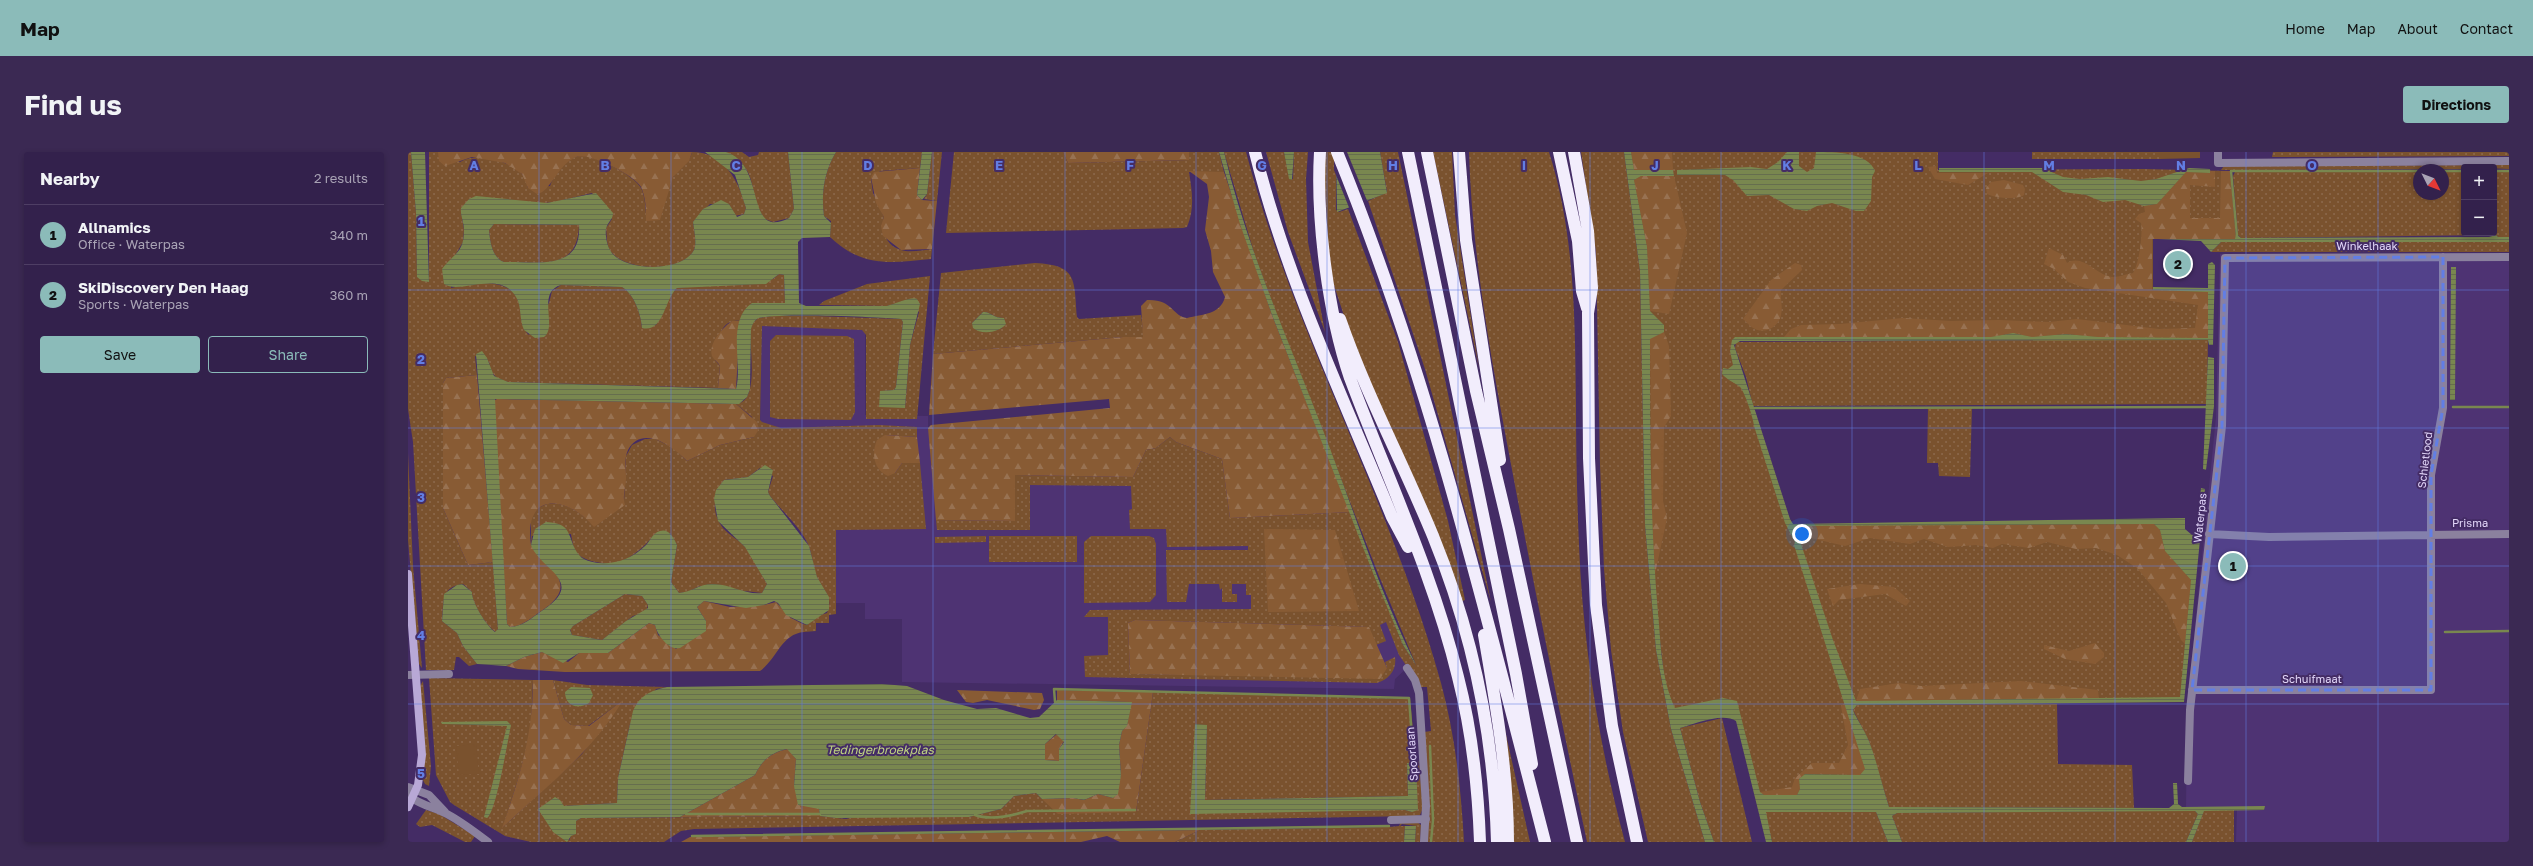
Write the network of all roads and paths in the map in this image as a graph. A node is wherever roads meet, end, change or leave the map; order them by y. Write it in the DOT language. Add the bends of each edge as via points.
graph roads {
  1 [pos="1255,152"];
  2 [pos="1320,152"];
  3 [pos="1337,152"];
  4 [pos="1408,152"];
  5 [pos="1427,152"];
  6 [pos="1459,152"];
  7 [pos="1559,152"];
  8 [pos="1574,152"];
  9 [pos="2218,152"];
  10 [pos="2509,162"];
  11 [pos="2443,257"];
  12 [pos="2509,257"];
  13 [pos="2225,258"];
  14 [pos="1330,289"];
  15 [pos="1588,313"];
  16 [pos="1509,529"];
  17 [pos="2209,534"];
  18 [pos="2509,534"];
  19 [pos="2431,535"];
  20 [pos="1472,569"];
  21 [pos="408,574"];
  22 [pos="1434,596"];
  23 [pos="1407,668"];
  24 [pos="417,674"];
  25 [pos="449,674"];
  26 [pos="408,675"];
  27 [pos="2192,690"];
  28 [pos="2431,690"];
  29 [pos="2188,780"];
  30 [pos="412,788"];
  31 [pos="410,797"];
  32 [pos="408,807"];
  33 [pos="446,814"];
  34 [pos="1426,819"];
  35 [pos="1391,820"];
  36 [pos="488,842"];
  37 [pos="1424,842"];
  38 [pos="1480,842"];
  39 [pos="1497,842"];
  40 [pos="1508,842"];
  41 [pos="1546,842"];
  42 [pos="1577,842"];
  43 [pos="1637,842"];
  1 -- 22 [label="highway" via="1269,204 1303,304 1392,517"];
  2 -- 14 [label="highway" via="1321,214"];
  3 -- 20 [label="highway" via="1366,226 1424,400"];
  4 -- 41 [label="highway" via="1516,674"];
  5 -- 16 [label="highway" via="1476,391"];
  6 -- 16 [label="highway" via="1466,240"];
  7 -- 15 [label="highway" via="1578,241 1582,291"];
  8 -- 15 [label="highway" via="1588,231 1592,288"];
  9 -- 10 [label="street" via="2218,162"];
  11 -- 12 [label="street, Winkelhaak"];
  11 -- 13 [label="street, Winkelhaak"];
  11 -- 19 [label="street, Schietlood" via="2443,408 2431,474"];
  13 -- 17 [label="street, Waterpas" via="2222,426"];
  14 -- 22 [label="highway" via="1338,341 1350,378"];
  14 -- 39 [label="highway" via="1363,380 1433,536 1461,616 1487,727 1495,793"];
  15 -- 43 [label="highway" via="1589,488 1596,605 1612,726"];
  16 -- 42 [label="highway"];
  17 -- 19 [label="street" via="2269,537"];
  17 -- 27 [label="street, Waterpas"];
  18 -- 19 [label="street, Prisma"];
  19 -- 28 [label="street, Schietlood"];
  20 -- 40 [label="highway" via="1503,743"];
  20 -- 41 [label="highway"];
  21 -- 24 [label="main road"];
  22 -- 38 [label="highway" via="1450,645 1465,707 1476,776"];
  23 -- 34 [label="street, Spoorlaan" via="1415,680 1419,693"];
  24 -- 25 [label="street"];
  24 -- 26 [label="street"];
  24 -- 30 [label="main road" via="422,755"];
  27 -- 28 [label="street, Schuifmaat"];
  27 -- 29 [label="street, Waterpas"];
  30 -- 31 [label="main road"];
  30 -- 33 [label="street" via="429,795"];
  31 -- 32 [label="main road"];
  31 -- 33 [label="street"];
  33 -- 36 [label="street" via="476,831"];
  34 -- 35 [label="street"];
  34 -- 37 [label="street, Spoorlaan"];
}
